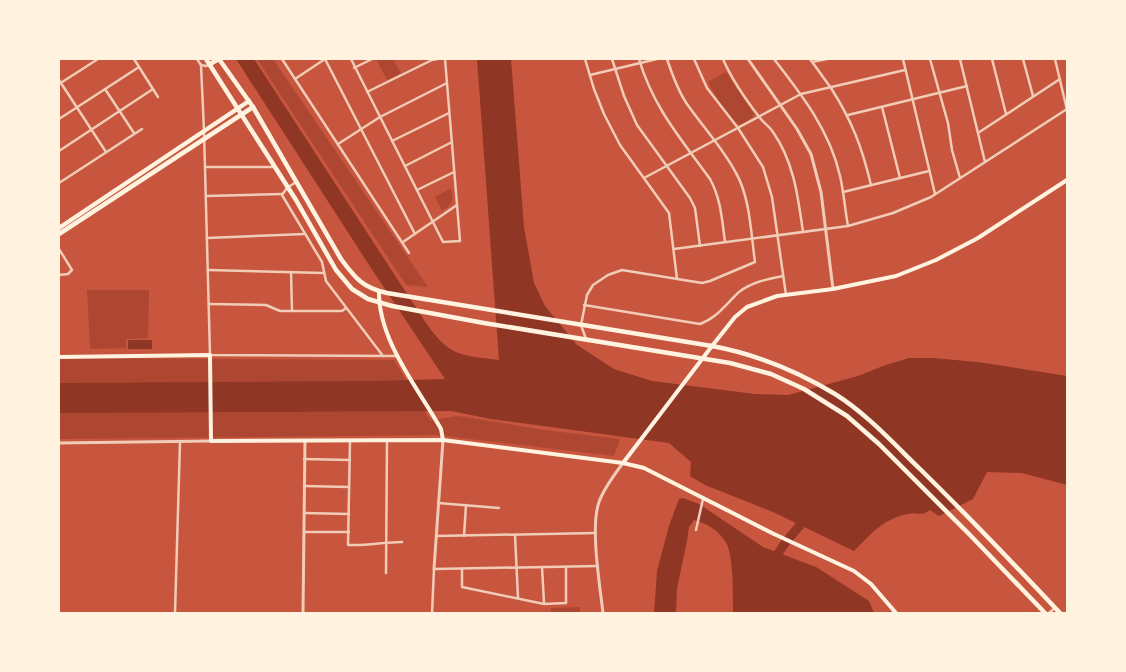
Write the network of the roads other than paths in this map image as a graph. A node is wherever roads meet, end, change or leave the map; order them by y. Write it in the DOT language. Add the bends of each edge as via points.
graph roads {
  1 [pos="97,59"];
  2 [pos="134,59"];
  3 [pos="197,59"];
  4 [pos="206,59"];
  5 [pos="219,59"];
  6 [pos="282,59"];
  7 [pos="325,59"];
  8 [pos="350,59"];
  9 [pos="372,59"];
  10 [pos="437,59"];
  11 [pos="446,59"];
  12 [pos="585,59"];
  13 [pos="612,59"];
  14 [pos="657,59"];
  15 [pos="667,59"];
  16 [pos="694,59"];
  17 [pos="723,59"];
  18 [pos="748,59"];
  19 [pos="774,59"];
  20 [pos="810,59"];
  21 [pos="827,59"];
  22 [pos="903,59"];
  23 [pos="930,59"];
  24 [pos="960,59"];
  25 [pos="992,59"];
  26 [pos="1023,59"];
  27 [pos="1055,59"];
  28 [pos="640,61"];
  29 [pos="812,62"];
  30 [pos="210,64"];
  31 [pos="201,65"];
  32 [pos="138,67"];
  33 [pos="354,68"];
  34 [pos="615,69"];
  35 [pos="905,70"];
  36 [pos="590,75"];
  37 [pos="295,79"];
  38 [pos="1060,79"];
  39 [pos="59,83"];
  40 [pos="447,84"];
  41 [pos="967,86"];
  42 [pos="105,88"];
  43 [pos="831,88"];
  44 [pos="153,89"];
  45 [pos="367,92"];
  46 [pos="940,93"];
  47 [pos="801,94"];
  48 [pos="158,97"];
  49 [pos="1033,97"];
  50 [pos="912,99"];
  51 [pos="249,101"];
  52 [pos="781,106"];
  53 [pos="76,107"];
  54 [pos="252,107"];
  55 [pos="882,107"];
  56 [pos="239,108"];
  57 [pos="1067,109"];
  58 [pos="119,110"];
  59 [pos="450,112"];
  60 [pos="242,114"];
  61 [pos="1006,114"];
  62 [pos="848,115"];
  63 [pos="380,117"];
  64 [pos="760,117"];
  65 [pos="59,119"];
  66 [pos="142,128"];
  67 [pos="738,128"];
  68 [pos="91,129"];
  69 [pos="360,129"];
  70 [pos="204,131"];
  71 [pos="134,133"];
  72 [pos="978,133"];
  73 [pos="205,138"];
  74 [pos="392,141"];
  75 [pos="715,141"];
  76 [pos="452,142"];
  77 [pos="338,144"];
  78 [pos="59,151"];
  79 [pos="106,152"];
  80 [pos="692,153"];
  81 [pos="985,162"];
  82 [pos="405,166"];
  83 [pos="668,166"];
  84 [pos="205,167"];
  85 [pos="274,167"];
  86 [pos="929,171"];
  87 [pos="454,172"];
  88 [pos="644,178"];
  89 [pos="900,178"];
  90 [pos="960,178"];
  91 [pos="1067,180"];
  92 [pos="296,182"];
  93 [pos="59,183"];
  94 [pos="871,184"];
  95 [pos="287,188"];
  96 [pos="417,190"];
  97 [pos="843,192"];
  98 [pos="283,194"];
  99 [pos="935,194"];
  100 [pos="206,196"];
  101 [pos="457,205"];
  102 [pos="433,222"];
  103 [pos="848,226"];
  104 [pos="59,228"];
  105 [pos="826,228"];
  106 [pos="803,232"];
  107 [pos="59,234"];
  108 [pos="305,234"];
  109 [pos="414,234"];
  110 [pos="778,235"];
  111 [pos="207,238"];
  112 [pos="752,239"];
  113 [pos="402,242"];
  114 [pos="725,242"];
  115 [pos="700,246"];
  116 [pos="59,249"];
  117 [pos="674,249"];
  118 [pos="409,253"];
  119 [pos="208,270"];
  120 [pos="291,272"];
  121 [pos="324,273"];
  122 [pos="59,275"];
  123 [pos="783,276"];
  124 [pos="677,279"];
  125 [pos="833,288"];
  126 [pos="379,291"];
  127 [pos="786,295"];
  128 [pos="379,303"];
  129 [pos="209,304"];
  130 [pos="584,305"];
  131 [pos="346,308"];
  132 [pos="292,311"];
  133 [pos="581,325"];
  134 [pos="584,339"];
  135 [pos="712,346"];
  136 [pos="210,355"];
  137 [pos="383,356"];
  138 [pos="398,356"];
  139 [pos="59,357"];
  140 [pos="702,358"];
  141 [pos="386,440"];
  142 [pos="443,440"];
  143 [pos="211,441"];
  144 [pos="305,441"];
  145 [pos="350,441"];
  146 [pos="180,442"];
  147 [pos="59,443"];
  148 [pos="304,459"];
  149 [pos="350,460"];
  150 [pos="622,463"];
  151 [pos="304,486"];
  152 [pos="349,487"];
  153 [pos="703,501"];
  154 [pos="438,503"];
  155 [pos="466,505"];
  156 [pos="499,508"];
  157 [pos="304,513"];
  158 [pos="349,514"];
  159 [pos="696,530"];
  160 [pos="304,532"];
  161 [pos="349,532"];
  162 [pos="596,534"];
  163 [pos="514,535"];
  164 [pos="436,536"];
  165 [pos="464,536"];
  166 [pos="386,542"];
  167 [pos="402,542"];
  168 [pos="598,566"];
  169 [pos="542,567"];
  170 [pos="566,567"];
  171 [pos="516,568"];
  172 [pos="434,569"];
  173 [pos="462,569"];
  174 [pos="386,573"];
  175 [pos="518,598"];
  176 [pos="544,604"];
  177 [pos="1055,608"];
  178 [pos="175,613"];
  179 [pos="303,613"];
  180 [pos="432,613"];
  181 [pos="603,613"];
  182 [pos="896,613"];
  183 [pos="1045,613"];
  184 [pos="1050,613"];
  185 [pos="1060,613"];
  1 -- 39 [label="street"];
  2 -- 32 [label="street"];
  3 -- 31 [label="street"];
  4 -- 30 [label="main road"];
  5 -- 30 [label="main road"];
  5 -- 51 [label="main road"];
  6 -- 37 [label="street"];
  7 -- 37 [label="street"];
  7 -- 69 [label="street"];
  8 -- 33 [label="street"];
  9 -- 33 [label="street"];
  10 -- 45 [label="street"];
  11 -- 40 [label="street"];
  12 -- 36 [label="street"];
  13 -- 34 [label="street"];
  14 -- 28 [label="street"];
  15 -- 75 [label="street" via="686,103"];
  16 -- 67 [label="street" via="707,88"];
  17 -- 64 [label="street"];
  18 -- 52 [label="street"];
  19 -- 47 [label="street"];
  20 -- 29 [label="street"];
  21 -- 29 [label="street"];
  22 -- 35 [label="street"];
  23 -- 46 [label="street"];
  24 -- 41 [label="street"];
  25 -- 61 [label="street"];
  26 -- 49 [label="street"];
  27 -- 38 [label="street"];
  28 -- 34 [label="street"];
  28 -- 80 [label="street" via="661,112"];
  29 -- 43 [label="street"];
  30 -- 31 [label="street"];
  30 -- 56 [label="main road"];
  31 -- 70 [label="street"];
  32 -- 42 [label="street"];
  32 -- 44 [label="street"];
  33 -- 45 [label="street"];
  34 -- 36 [label="street"];
  34 -- 83 [label="street" via="637,125"];
  35 -- 43 [label="street"];
  35 -- 50 [label="street"];
  36 -- 88 [label="street" via="620,146"];
  37 -- 77 [label="street"];
  38 -- 49 [label="street"];
  38 -- 57 [label="street"];
  39 -- 53 [label="street"];
  40 -- 59 [label="street"];
  40 -- 63 [label="street"];
  41 -- 46 [label="street"];
  41 -- 72 [label="street"];
  42 -- 53 [label="street"];
  42 -- 58 [label="street"];
  43 -- 47 [label="street"];
  43 -- 62 [label="street"];
  44 -- 48 [label="street"];
  44 -- 58 [label="street"];
  45 -- 63 [label="street"];
  46 -- 50 [label="street"];
  46 -- 90 [label="street"];
  47 -- 52 [label="street"];
  47 -- 97 [label="street" via="827,138"];
  49 -- 61 [label="street"];
  50 -- 55 [label="street"];
  50 -- 86 [label="street"];
  51 -- 54 [label="main road"];
  51 -- 56 [label="main road"];
  52 -- 64 [label="street"];
  52 -- 105 [label="street" via="811,154"];
  53 -- 65 [label="street"];
  53 -- 68 [label="street"];
  54 -- 60 [label="main road"];
  54 -- 92 [label="main road"];
  55 -- 62 [label="street"];
  55 -- 89 [label="street"];
  56 -- 60 [label="main road"];
  56 -- 70 [label="main road"];
  57 -- 81 [label="street"];
  58 -- 68 [label="street"];
  58 -- 71 [label="street"];
  59 -- 74 [label="street"];
  59 -- 76 [label="street"];
  60 -- 73 [label="main road"];
  60 -- 85 [label="main road"];
  61 -- 72 [label="street"];
  62 -- 94 [label="street" via="863,151"];
  63 -- 69 [label="street"];
  63 -- 74 [label="street"];
  64 -- 67 [label="street"];
  64 -- 106 [label="street" via="773,132 790,167"];
  66 -- 71 [label="street"];
  67 -- 75 [label="street"];
  67 -- 110 [label="street" via="769,182"];
  68 -- 78 [label="street"];
  68 -- 79 [label="street"];
  69 -- 77 [label="street"];
  69 -- 109 [label="street"];
  70 -- 73 [label="street"];
  70 -- 104 [label="main road"];
  71 -- 79 [label="street"];
  72 -- 81 [label="street"];
  73 -- 84 [label="street"];
  73 -- 107 [label="main road"];
  74 -- 82 [label="street"];
  75 -- 80 [label="street"];
  75 -- 112 [label="street" via="742,186"];
  76 -- 82 [label="street"];
  76 -- 87 [label="street"];
  77 -- 113 [label="street"];
  79 -- 93 [label="street"];
  80 -- 83 [label="street"];
  80 -- 114 [label="street" via="720,204"];
  81 -- 90 [label="street"];
  82 -- 96 [label="street"];
  83 -- 88 [label="street"];
  83 -- 115 [label="street" via="695,208"];
  84 -- 85 [label="street"];
  84 -- 100 [label="street"];
  85 -- 95 [label="main road"];
  86 -- 89 [label="street"];
  86 -- 99 [label="street"];
  87 -- 96 [label="street"];
  87 -- 101 [label="street"];
  88 -- 117 [label="street" via="669,213"];
  89 -- 94 [label="street"];
  90 -- 99 [label="street"];
  91 -- 125 [label="main road" via="978,238 936,260 896,276"];
  92 -- 95 [label="street"];
  92 -- 126 [label="main road" via="355,278"];
  94 -- 97 [label="street"];
  95 -- 98 [label="street"];
  95 -- 128 [label="main road" via="343,280 352,289"];
  96 -- 102 [label="street"];
  97 -- 103 [label="street"];
  98 -- 100 [label="street"];
  98 -- 108 [label="street"];
  99 -- 103 [label="street" via="893,214"];
  100 -- 111 [label="street"];
  101 -- 102 [label="street"];
  101 -- 102 [label="street" via="460,241 443,242"];
  102 -- 109 [label="street"];
  103 -- 105 [label="street"];
  105 -- 106 [label="street"];
  105 -- 125 [label="street"];
  106 -- 110 [label="street"];
  108 -- 111 [label="street"];
  108 -- 121 [label="street" via="322,262"];
  109 -- 113 [label="street"];
  110 -- 112 [label="street"];
  110 -- 123 [label="street"];
  111 -- 119 [label="street"];
  112 -- 114 [label="street"];
  112 -- 124 [label="street" via="755,262 710,282"];
  113 -- 118 [label="street"];
  114 -- 115 [label="street"];
  115 -- 117 [label="street"];
  116 -- 122 [label="street" via="72,269 68,274"];
  117 -- 124 [label="street"];
  119 -- 120 [label="street"];
  119 -- 129 [label="street"];
  120 -- 121 [label="street"];
  120 -- 132 [label="street"];
  121 -- 131 [label="street" via="326,281"];
  123 -- 127 [label="street"];
  123 -- 130 [label="street" via="746,288 713,318 700,324"];
  124 -- 130 [label="street" via="622,270 593,285"];
  125 -- 127 [label="main road"];
  126 -- 128 [label="main road"];
  126 -- 133 [label="main road"];
  127 -- 135 [label="main road" via="747,307"];
  128 -- 134 [label="main road"];
  128 -- 138 [label="main road"];
  129 -- 132 [label="street" via="266,305 280,311"];
  129 -- 136 [label="street"];
  130 -- 133 [label="street"];
  131 -- 132 [label="street" via="342,311"];
  131 -- 137 [label="street"];
  133 -- 134 [label="street"];
  133 -- 135 [label="main road"];
  134 -- 140 [label="main road"];
  135 -- 140 [label="main road"];
  135 -- 177 [label="main road" via="778,365 835,394 868,418 978,526"];
  136 -- 137 [label="street"];
  136 -- 139 [label="main road"];
  136 -- 143 [label="main road"];
  137 -- 138 [label="street"];
  138 -- 142 [label="main road" via="442,429"];
  140 -- 150 [label="main road"];
  140 -- 183 [label="main road" via="771,374 804,389 847,416 879,444"];
  141 -- 142 [label="main road"];
  141 -- 145 [label="main road"];
  141 -- 166 [label="street"];
  142 -- 150 [label="main road"];
  142 -- 154 [label="street"];
  143 -- 144 [label="main road"];
  143 -- 146 [label="street"];
  144 -- 145 [label="main road"];
  144 -- 148 [label="street"];
  145 -- 149 [label="street"];
  146 -- 147 [label="street"];
  146 -- 178 [label="street"];
  148 -- 149 [label="street"];
  148 -- 151 [label="street"];
  149 -- 152 [label="street"];
  150 -- 153 [label="main road" via="655,472"];
  150 -- 162 [label="street" via="598,504"];
  151 -- 152 [label="street"];
  151 -- 157 [label="street"];
  152 -- 158 [label="street"];
  153 -- 159 [label="street"];
  153 -- 182 [label="main road" via="854,571 871,584"];
  154 -- 155 [label="street"];
  154 -- 164 [label="street"];
  155 -- 156 [label="street"];
  155 -- 165 [label="street"];
  157 -- 158 [label="street"];
  157 -- 160 [label="street"];
  158 -- 161 [label="street"];
  160 -- 161 [label="street"];
  160 -- 179 [label="street"];
  161 -- 166 [label="street" via="348,545 371,546"];
  162 -- 163 [label="street"];
  162 -- 168 [label="street"];
  163 -- 165 [label="street"];
  163 -- 171 [label="street"];
  164 -- 165 [label="street"];
  164 -- 172 [label="street"];
  166 -- 167 [label="street"];
  166 -- 174 [label="street"];
  168 -- 170 [label="street"];
  168 -- 181 [label="street"];
  169 -- 170 [label="street"];
  169 -- 171 [label="street"];
  169 -- 176 [label="street"];
  170 -- 176 [label="street" via="566,603"];
  171 -- 173 [label="street"];
  171 -- 175 [label="street"];
  172 -- 173 [label="street"];
  172 -- 180 [label="street"];
  173 -- 175 [label="street" via="462,587"];
  175 -- 176 [label="street"];
  177 -- 184 [label="street"];
  177 -- 185 [label="main road"];
}
